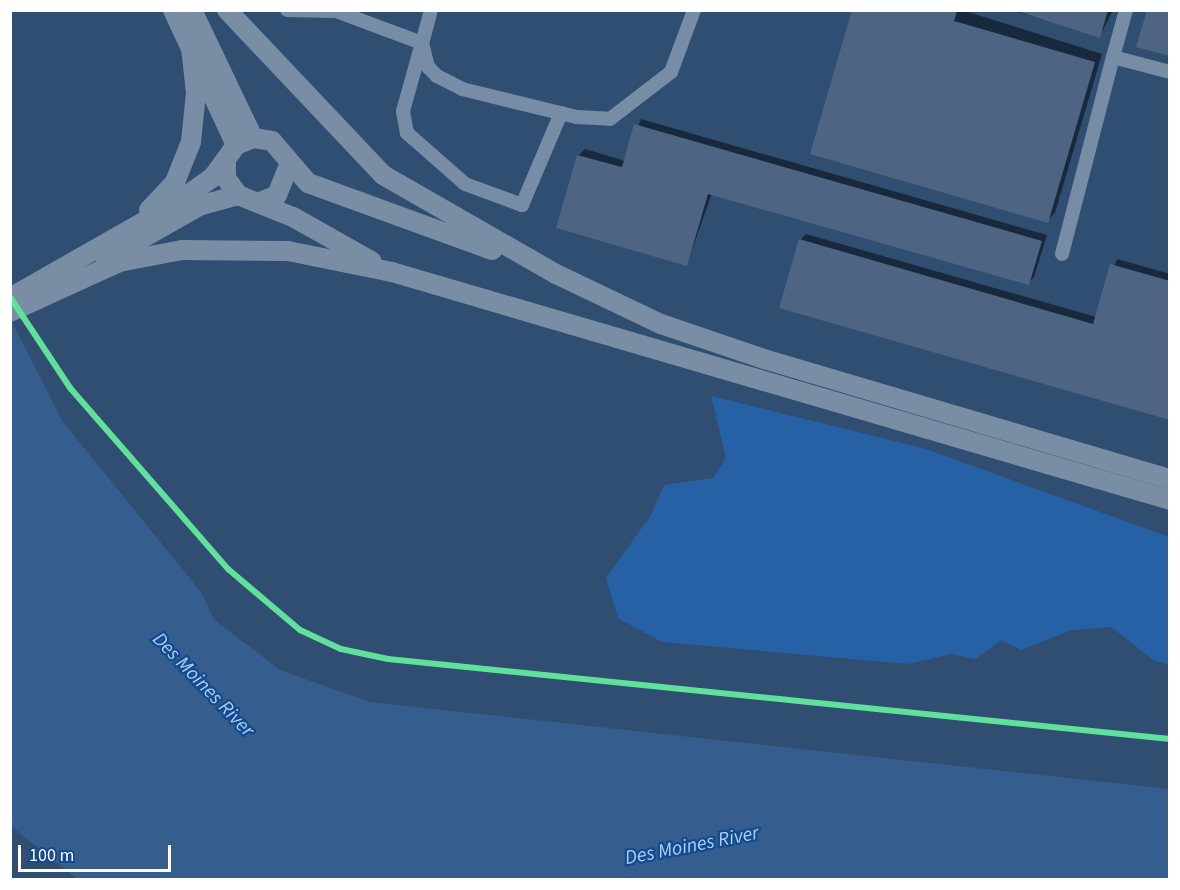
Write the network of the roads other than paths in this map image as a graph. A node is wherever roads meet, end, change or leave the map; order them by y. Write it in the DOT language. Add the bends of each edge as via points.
graph roads {
  1 [pos="173,10"];
  2 [pos="192,10"];
  3 [pos="227,10"];
  4 [pos="287,10"];
  5 [pos="431,10"];
  6 [pos="694,10"];
  7 [pos="1126,10"];
  8 [pos="422,43"];
  9 [pos="191,47"];
  10 [pos="1113,57"];
  11 [pos="1170,72"];
  12 [pos="561,113"];
  13 [pos="245,142"];
  14 [pos="226,163"];
  15 [pos="289,166"];
  16 [pos="238,195"];
  17 [pos="260,202"];
  18 [pos="113,238"];
  19 [pos="1062,254"];
  20 [pos="392,272"];
  21 [pos="556,274"];
  22 [pos="57,288"];
  23 [pos="23,295"];
  24 [pos="10,312"];
  25 [pos="1012,433"];
  26 [pos="1170,468"];
  27 [pos="1170,479"];
  28 [pos="1120,485"];
  29 [pos="1170,500"];
  30 [pos="1170,506"];
  1 -- 9 [label="highway"];
  2 -- 13 [label="highway"];
  3 -- 21 [label="highway" via="383,175"];
  4 -- 8 [label="lane" via="336,11"];
  5 -- 8 [label="lane"];
  6 -- 12 [label="lane" via="671,72 640,101 610,119"];
  7 -- 10 [label="lane"];
  8 -- 12 [label="lane" via="428,67 462,89"];
  8 -- 12 [label="lane" via="403,111 407,133 465,184 522,205"];
  9 -- 13 [label="highway"];
  9 -- 18 [label="highway" via="195,124 186,160 161,200"];
  10 -- 11 [label="lane"];
  10 -- 19 [label="lane"];
  13 -- 14 [label="highway"];
  13 -- 15 [label="highway" via="272,141"];
  14 -- 16 [label="highway" via="226,178"];
  14 -- 18 [label="highway" via="176,204"];
  15 -- 17 [label="highway" via="277,195"];
  15 -- 21 [label="highway" via="308,183"];
  16 -- 17 [label="highway"];
  16 -- 22 [label="highway" via="199,206"];
  17 -- 20 [label="highway"];
  18 -- 23 [label="highway"];
  20 -- 22 [label="highway" via="288,251 182,250 119,262"];
  20 -- 28 [label="highway"];
  21 -- 25 [label="highway" via="661,324"];
  22 -- 23 [label="highway"];
  23 -- 24 [label="highway"];
  25 -- 26 [label="highway"];
  25 -- 27 [label="highway"];
  28 -- 29 [label="highway"];
  28 -- 30 [label="highway"];
}
